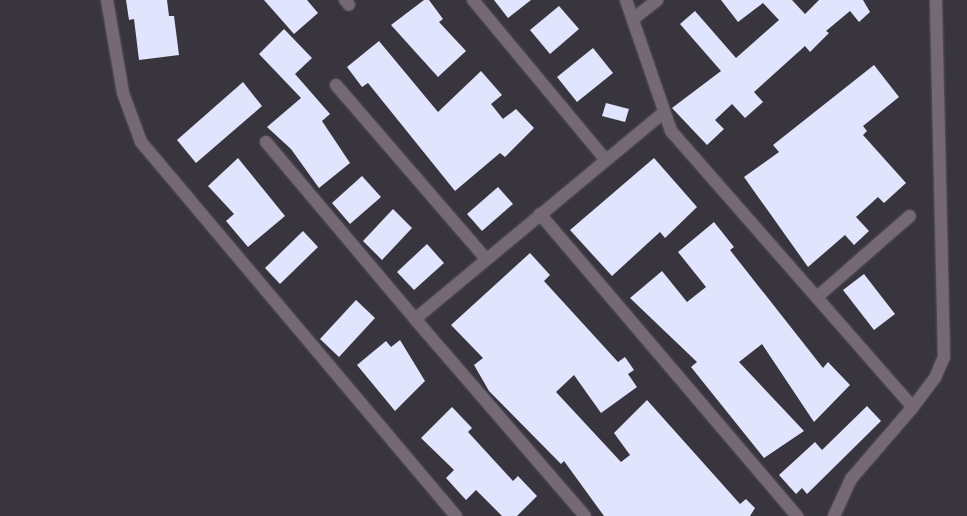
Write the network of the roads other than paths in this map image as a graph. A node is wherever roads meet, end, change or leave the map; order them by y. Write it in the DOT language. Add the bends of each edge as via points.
graph roads {
  1 [pos="107,0"];
  2 [pos="473,0"];
  3 [pos="626,0"];
  4 [pos="657,0"];
  5 [pos="936,0"];
  6 [pos="633,19"];
  7 [pos="336,85"];
  8 [pos="662,114"];
  9 [pos="266,142"];
  10 [pos="606,160"];
  11 [pos="540,214"];
  12 [pos="910,216"];
  13 [pos="486,259"];
  14 [pos="817,297"];
  15 [pos="415,319"];
  16 [pos="913,407"];
  17 [pos="456,516"];
  18 [pos="585,516"];
  19 [pos="797,516"];
  20 [pos="834,516"];
  1 -- 17 [label="street" via="123,93 141,142"];
  2 -- 10 [label="street"];
  3 -- 6 [label="street"];
  4 -- 6 [label="street"];
  5 -- 16 [label="street" via="945,338 935,378"];
  6 -- 8 [label="street"];
  7 -- 13 [label="street"];
  8 -- 10 [label="street"];
  8 -- 14 [label="street" via="671,131"];
  9 -- 15 [label="street"];
  10 -- 11 [label="street"];
  11 -- 13 [label="street"];
  11 -- 19 [label="street"];
  12 -- 14 [label="street"];
  13 -- 15 [label="street"];
  14 -- 16 [label="street"];
  15 -- 18 [label="street"];
  16 -- 20 [label="street" via="851,479"];
}
